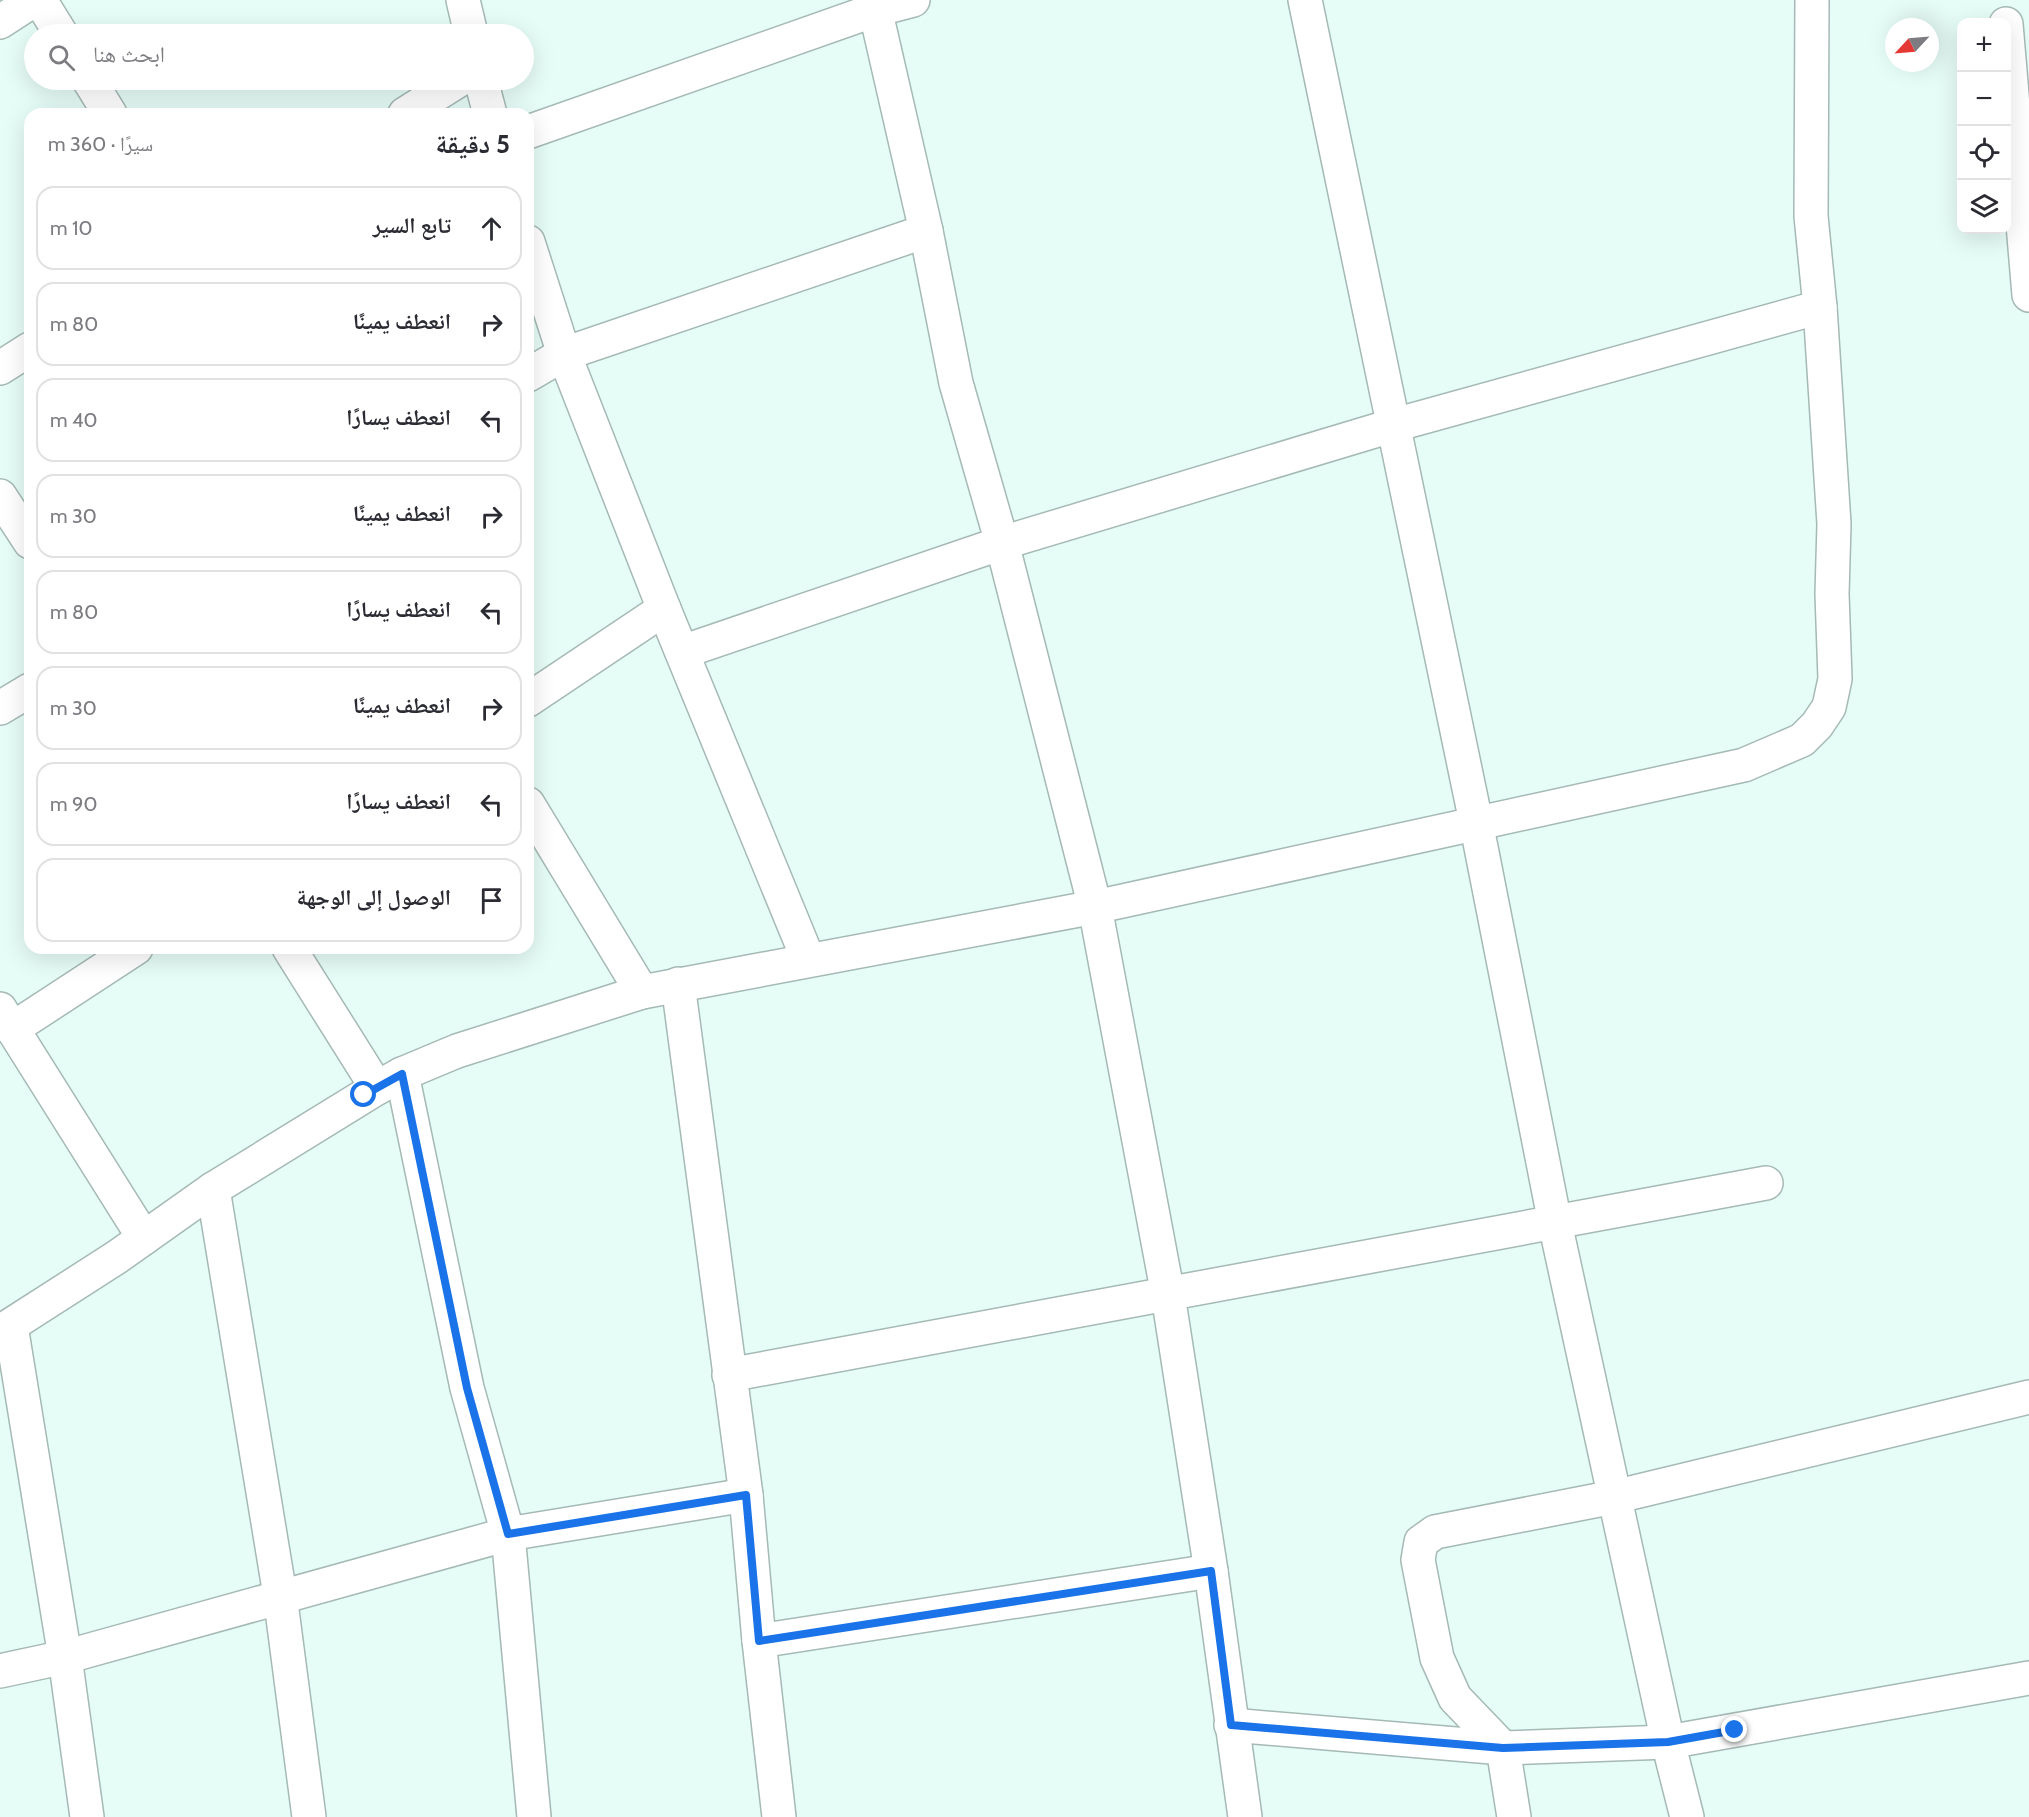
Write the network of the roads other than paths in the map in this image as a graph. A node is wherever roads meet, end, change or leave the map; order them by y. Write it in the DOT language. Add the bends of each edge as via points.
graph roads {
  1 [pos="34,0"];
  2 [pos="40,0"];
  3 [pos="464,0"];
  4 [pos="913,0"];
  5 [pos="1305,0"];
  6 [pos="1812,0"];
  7 [pos="2004,0"];
  8 [pos="874,5"];
  9 [pos="2006,18"];
  10 [pos="0,22"];
  11 [pos="55,24"];
  12 [pos="469,24"];
  13 [pos="2011,44"];
  14 [pos="2021,87"];
  15 [pos="95,90"];
  16 [pos="443,90"];
  17 [pos="484,90"];
  18 [pos="106,108"];
  19 [pos="415,108"];
  20 [pos="489,108"];
  21 [pos="534,130"];
  22 [pos="926,231"];
  23 [pos="534,261"];
  24 [pos="2029,295"];
  25 [pos="1820,308"];
  26 [pos="24,353"];
  27 [pos="564,354"];
  28 [pos="0,368"];
  29 [pos="534,372"];
  30 [pos="1391,426"];
  31 [pos="0,496"];
  32 [pos="24,533"];
  33 [pos="1002,543"];
  34 [pos="664,609"];
  35 [pos="682,652"];
  36 [pos="24,694"];
  37 [pos="534,696"];
  38 [pos="0,708"];
  39 [pos="534,814"];
  40 [pos="1476,822"];
  41 [pos="1095,907"];
  42 [pos="125,954"];
  43 [pos="294,954"];
  44 [pos="808,959"];
  45 [pos="678,984"];
  46 [pos="642,992"];
  47 [pos="6,1019"];
  48 [pos="390,1081"];
  49 [pos="1766,1183"];
  50 [pos="213,1189"];
  51 [pos="1555,1223"];
  52 [pos="144,1238"];
  53 [pos="1168,1295"];
  54 [pos="6,1329"];
  55 [pos="729,1375"];
  56 [pos="2029,1397"];
  57 [pos="746,1495"];
  58 [pos="1614,1497"];
  59 [pos="508,1534"];
  60 [pos="1211,1571"];
  61 [pos="280,1595"];
  62 [pos="759,1641"];
  63 [pos="65,1657"];
  64 [pos="0,1671"];
  65 [pos="2029,1678"];
  66 [pos="1231,1725"];
  67 [pos="1668,1742"];
  68 [pos="1503,1748"];
  69 [pos="87,1817"];
  70 [pos="309,1817"];
  71 [pos="534,1817"];
  72 [pos="779,1817"];
  73 [pos="1245,1817"];
  74 [pos="1514,1817"];
  75 [pos="1687,1817"];
  1 -- 10 [label="street"];
  2 -- 11 [label="street"];
  3 -- 12 [label="street"];
  4 -- 8 [label="street"];
  5 -- 30 [label="street"];
  6 -- 25 [label="street" via="1811,216"];
  7 -- 9 [label="street"];
  8 -- 21 [label="street"];
  8 -- 22 [label="street"];
  13 -- 14 [label="street"];
  14 -- 24 [label="street"];
  15 -- 18 [label="street"];
  16 -- 19 [label="street"];
  17 -- 20 [label="street"];
  22 -- 27 [label="street"];
  22 -- 33 [label="street" via="956,383"];
  23 -- 27 [label="street"];
  25 -- 30 [label="street"];
  25 -- 40 [label="street" via="1834,524 1835,679 1829,707 1817,725 1802,740 1744,765"];
  26 -- 28 [label="street"];
  27 -- 29 [label="street"];
  27 -- 34 [label="street"];
  30 -- 33 [label="street"];
  30 -- 40 [label="street"];
  31 -- 32 [label="street"];
  33 -- 35 [label="street"];
  33 -- 41 [label="street"];
  34 -- 35 [label="street"];
  34 -- 37 [label="street"];
  35 -- 44 [label="street"];
  36 -- 38 [label="street"];
  39 -- 46 [label="street"];
  40 -- 41 [label="street"];
  40 -- 51 [label="street"];
  41 -- 44 [label="street"];
  41 -- 53 [label="street"];
  42 -- 47 [label="street"];
  43 -- 48 [label="street"];
  44 -- 45 [label="street"];
  45 -- 46 [label="street"];
  45 -- 55 [label="street"];
  46 -- 48 [label="street" via="457,1051"];
  47 -- 52 [label="street"];
  48 -- 50 [label="street"];
  48 -- 59 [label="street"];
  49 -- 51 [label="street"];
  50 -- 52 [label="street"];
  50 -- 61 [label="street"];
  51 -- 53 [label="street"];
  51 -- 58 [label="street"];
  52 -- 54 [label="street"];
  53 -- 55 [label="street"];
  53 -- 60 [label="street"];
  54 -- 63 [label="street"];
  55 -- 57 [label="street"];
  56 -- 58 [label="street"];
  57 -- 59 [label="street"];
  57 -- 62 [label="street"];
  58 -- 67 [label="street"];
  58 -- 68 [label="street" via="1435,1532 1421,1542 1418,1560 1437,1658 1455,1698"];
  59 -- 61 [label="street"];
  59 -- 71 [label="street"];
  60 -- 62 [label="street"];
  60 -- 66 [label="street"];
  61 -- 63 [label="street"];
  61 -- 70 [label="street"];
  62 -- 72 [label="street"];
  63 -- 64 [label="street"];
  63 -- 69 [label="street"];
  65 -- 67 [label="street"];
  66 -- 68 [label="street"];
  66 -- 73 [label="street"];
  67 -- 68 [label="street"];
  67 -- 75 [label="street"];
  68 -- 74 [label="street"];
}
